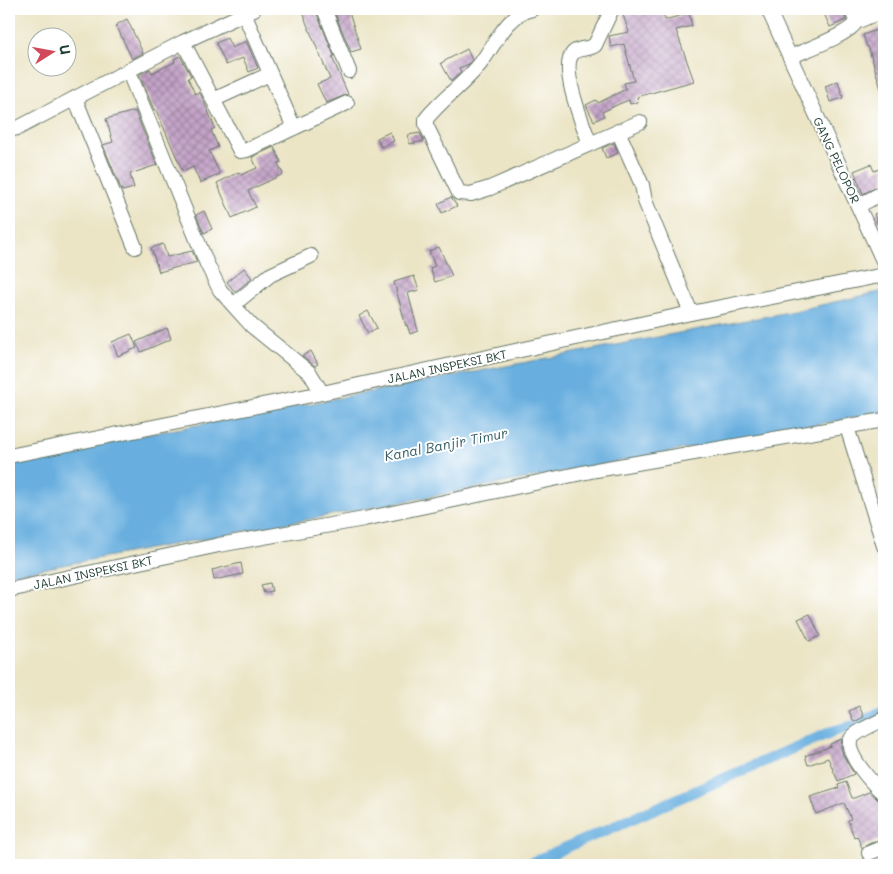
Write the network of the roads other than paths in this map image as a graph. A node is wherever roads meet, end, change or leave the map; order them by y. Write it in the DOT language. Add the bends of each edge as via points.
graph roads {
  1 [pos="324,9"];
  2 [pos="612,9"];
  3 [pos="768,9"];
  4 [pos="247,10"];
  5 [pos="525,10"];
  6 [pos="884,10"];
  7 [pos="856,14"];
  8 [pos="183,42"];
  9 [pos="790,57"];
  10 [pos="128,70"];
  11 [pos="349,72"];
  12 [pos="270,74"];
  13 [pos="75,98"];
  14 [pos="213,100"];
  15 [pos="347,103"];
  16 [pos="640,122"];
  17 [pos="294,128"];
  18 [pos="9,130"];
  19 [pos="618,131"];
  20 [pos="590,144"];
  21 [pos="884,192"];
  22 [pos="858,206"];
  23 [pos="135,247"];
  24 [pos="311,256"];
  25 [pos="884,263"];
  26 [pos="884,275"];
  27 [pos="234,305"];
  28 [pos="691,313"];
  29 [pos="322,393"];
  30 [pos="884,420"];
  31 [pos="847,426"];
  32 [pos="9,456"];
  33 [pos="884,546"];
  34 [pos="9,590"];
  35 [pos="884,719"];
  36 [pos="884,794"];
  37 [pos="884,847"];
  38 [pos="869,853"];
  1 -- 11 [label="street"];
  2 -- 20 [label="street" via="595,45 578,50 570,59 570,81"];
  3 -- 9 [label="street, GANG PELOPOR"];
  4 -- 8 [label="street"];
  4 -- 12 [label="street"];
  5 -- 20 [label="street" via="500,33 480,64 426,119 459,193 471,194 490,188"];
  6 -- 7 [label="street"];
  7 -- 9 [label="street" via="853,28"];
  8 -- 10 [label="street"];
  8 -- 14 [label="street"];
  9 -- 22 [label="street, GANG PELOPOR"];
  10 -- 13 [label="street"];
  10 -- 27 [label="street" via="207,264 220,290"];
  12 -- 14 [label="street"];
  12 -- 17 [label="street"];
  13 -- 18 [label="street"];
  13 -- 23 [label="street"];
  14 -- 17 [label="street" via="240,150 247,150"];
  15 -- 17 [label="street"];
  16 -- 19 [label="street"];
  19 -- 20 [label="street"];
  19 -- 28 [label="street"];
  21 -- 22 [label="street"];
  22 -- 25 [label="street, GANG PELOPOR"];
  24 -- 27 [label="street" via="270,275"];
  26 -- 28 [label="street, JALAN INSPEKSI BKT"];
  27 -- 29 [label="street" via="252,326 310,373"];
  28 -- 29 [label="street, JALAN INSPEKSI BKT"];
  29 -- 32 [label="street, JALAN INSPEKSI BKT"];
  30 -- 31 [label="street, JALAN INSPEKSI BKT"];
  31 -- 33 [label="street"];
  31 -- 34 [label="street, JALAN INSPEKSI BKT" via="586,472"];
  35 -- 36 [label="street" via="855,735 849,744 863,771"];
  37 -- 38 [label="street"];
}
